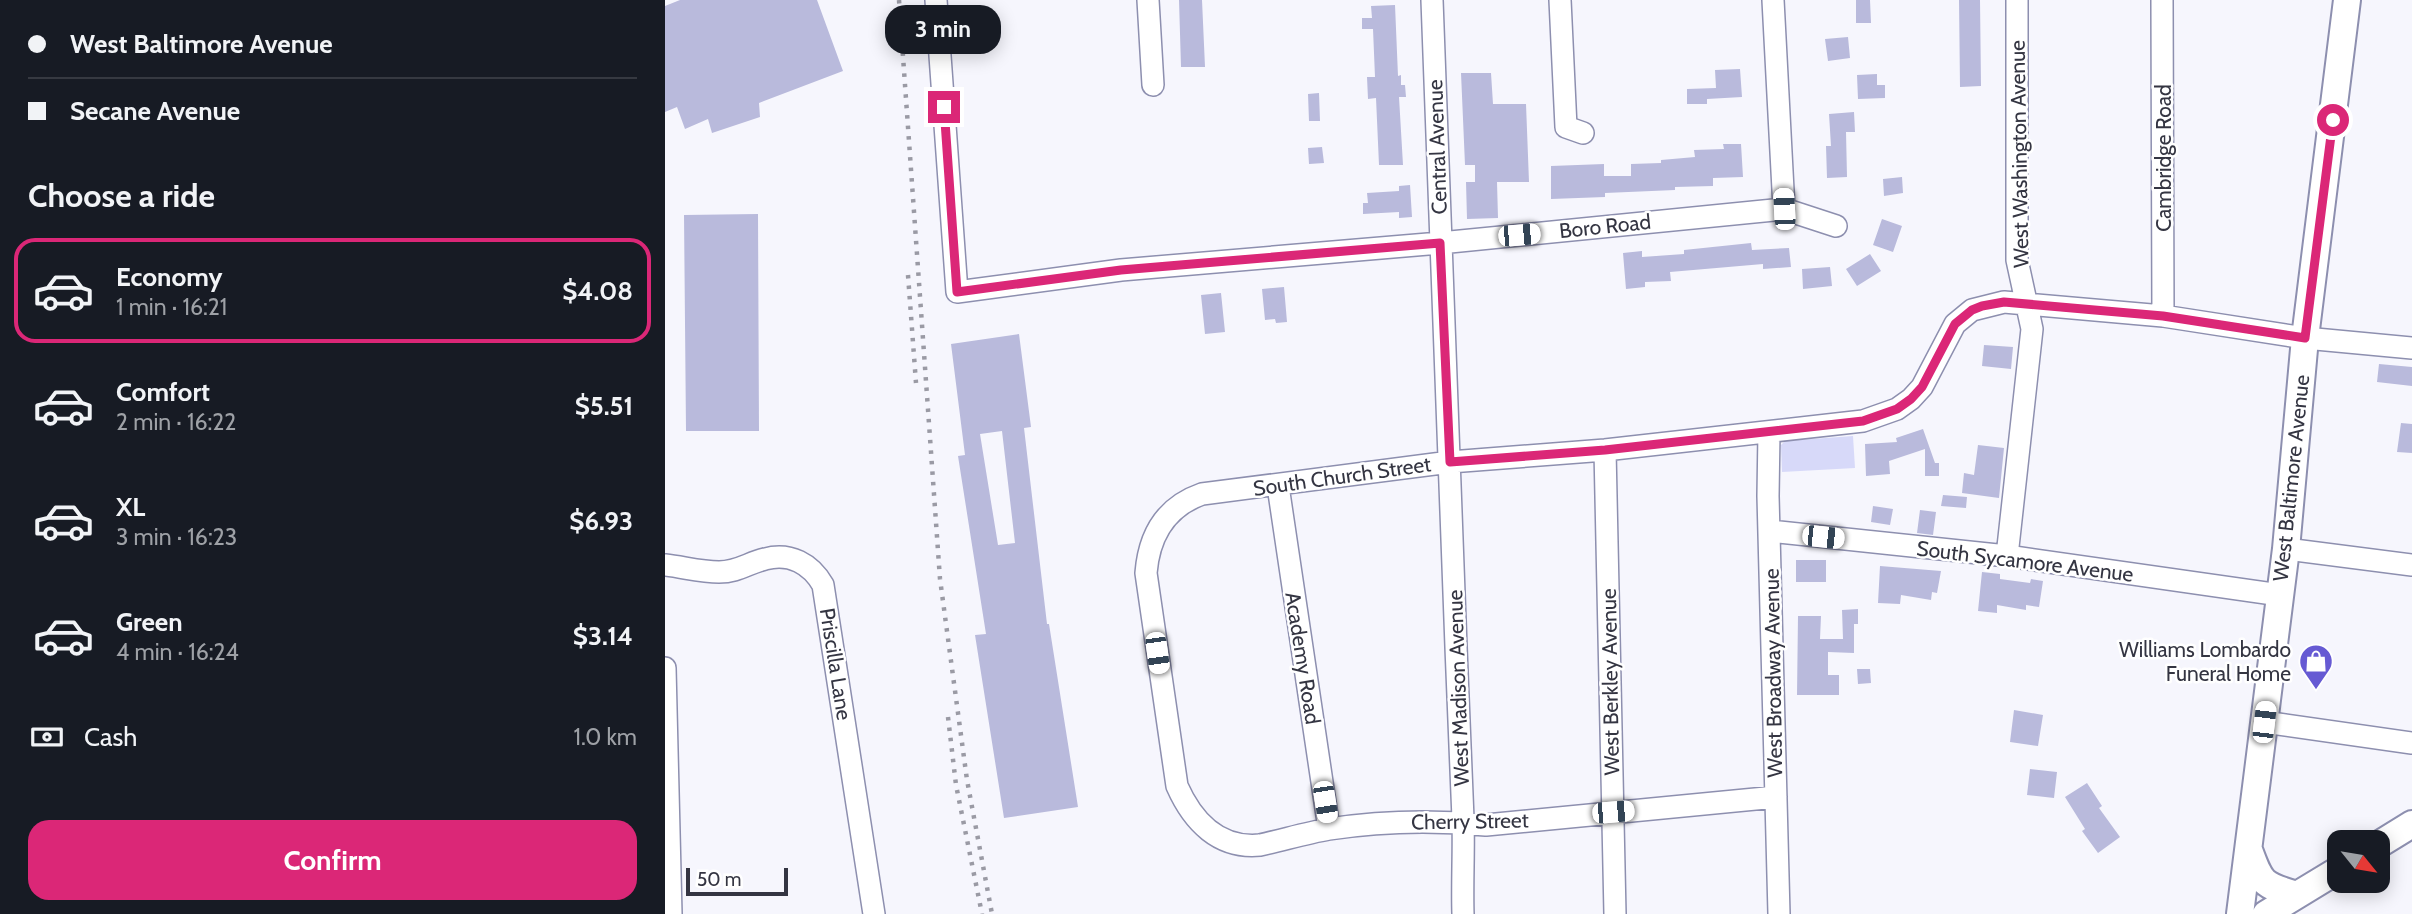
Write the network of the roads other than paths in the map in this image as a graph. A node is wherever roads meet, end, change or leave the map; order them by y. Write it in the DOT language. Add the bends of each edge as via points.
graph roads {
  1 [pos="936,0"];
  2 [pos="1149,0"];
  3 [pos="1432,0"];
  4 [pos="1560,0"];
  5 [pos="1773,0"];
  6 [pos="2017,0"];
  7 [pos="2162,0"];
  8 [pos="2347,0"];
  9 [pos="1153,85"];
  10 [pos="1583,133"];
  11 [pos="1784,209"];
  12 [pos="1836,226"];
  13 [pos="1440,243"];
  14 [pos="2026,304"];
  15 [pos="2163,316"];
  16 [pos="2305,338"];
  17 [pos="2412,348"];
  18 [pos="1769,432"];
  19 [pos="1605,450"];
  20 [pos="1450,462"];
  21 [pos="1279,486"];
  22 [pos="1770,531"];
  23 [pos="2286,549"];
  24 [pos="2007,556"];
  25 [pos="665,565"];
  26 [pos="2412,565"];
  27 [pos="2280,595"];
  28 [pos="665,668"];
  29 [pos="2264,722"];
  30 [pos="2412,743"];
  31 [pos="1776,797"];
  32 [pos="1613,812"];
  33 [pos="1463,823"];
  34 [pos="2412,824"];
  35 [pos="1329,829"];
  36 [pos="2391,837"];
  37 [pos="1248,846"];
  38 [pos="2248,847"];
  39 [pos="2327,877"];
  40 [pos="2297,895"];
  41 [pos="671,914"];
  42 [pos="874,914"];
  43 [pos="1462,914"];
  44 [pos="1615,914"];
  45 [pos="1779,914"];
  46 [pos="2240,914"];
  47 [pos="2266,914"];
  1 -- 13 [label="street, Boro Road" via="957,292 1121,270"];
  2 -- 9 [label="street"];
  3 -- 13 [label="street, Central Avenue"];
  4 -- 10 [label="street" via="1566,127"];
  5 -- 11 [label="street"];
  6 -- 14 [label="street, West Washington Avenue" via="2017,260"];
  7 -- 15 [label="street, Cambridge Road"];
  8 -- 16 [label="main road, West Baltimore Avenue"];
  11 -- 12 [label="street, Boro Road"];
  11 -- 13 [label="street, Boro Road"];
  13 -- 20 [label="street, Central Avenue"];
  14 -- 15 [label="street, South Church Street"];
  14 -- 18 [label="street, South Church Street" via="1982,306 1955,324 1922,387 1897,409 1863,421"];
  14 -- 24 [label="street, West Washington Avenue" via="2032,329"];
  15 -- 16 [label="street, South Church Street"];
  16 -- 17 [label="street, South Church Street"];
  16 -- 23 [label="main road, West Baltimore Avenue"];
  18 -- 19 [label="street, South Church Street"];
  18 -- 22 [label="street, West Broadway Avenue"];
  19 -- 20 [label="street, South Church Street"];
  19 -- 32 [label="street, West Berkley Avenue"];
  20 -- 21 [label="street, South Church Street"];
  20 -- 33 [label="street, West Madison Avenue"];
  21 -- 35 [label="street, Academy Road"];
  21 -- 37 [label="street, South Church Street" via="1188,499 1165,518 1151,543 1146,573 1177,786 1200,824 1213,835"];
  22 -- 24 [label="street, South Sycamore Avenue"];
  22 -- 31 [label="street, West Broadway Avenue"];
  23 -- 26 [label="street"];
  23 -- 27 [label="main road, West Baltimore Avenue"];
  24 -- 27 [label="street, South Sycamore Avenue"];
  25 -- 42 [label="street, Priscilla Lane" via="720,572 787,556 817,574 823,586"];
  27 -- 29 [label="main road, West Baltimore Avenue"];
  28 -- 41 [label="street"];
  29 -- 30 [label="street"];
  29 -- 38 [label="main road, West Baltimore Avenue"];
  31 -- 32 [label="street, Cherry Street"];
  31 -- 45 [label="street, West Broadway Avenue"];
  32 -- 33 [label="street, Cherry Street" via="1486,825"];
  32 -- 44 [label="street, West Berkley Avenue"];
  33 -- 35 [label="street, Cherry Street" via="1439,820"];
  33 -- 43 [label="street, West Madison Avenue"];
  34 -- 36 [label="main road"];
  35 -- 37 [label="street, Cherry Street"];
  38 -- 40 [label="main road" via="2259,878"];
  38 -- 46 [label="main road, West Baltimore Avenue"];
  39 -- 40 [label="main road"];
  40 -- 47 [label="main road"];
}
